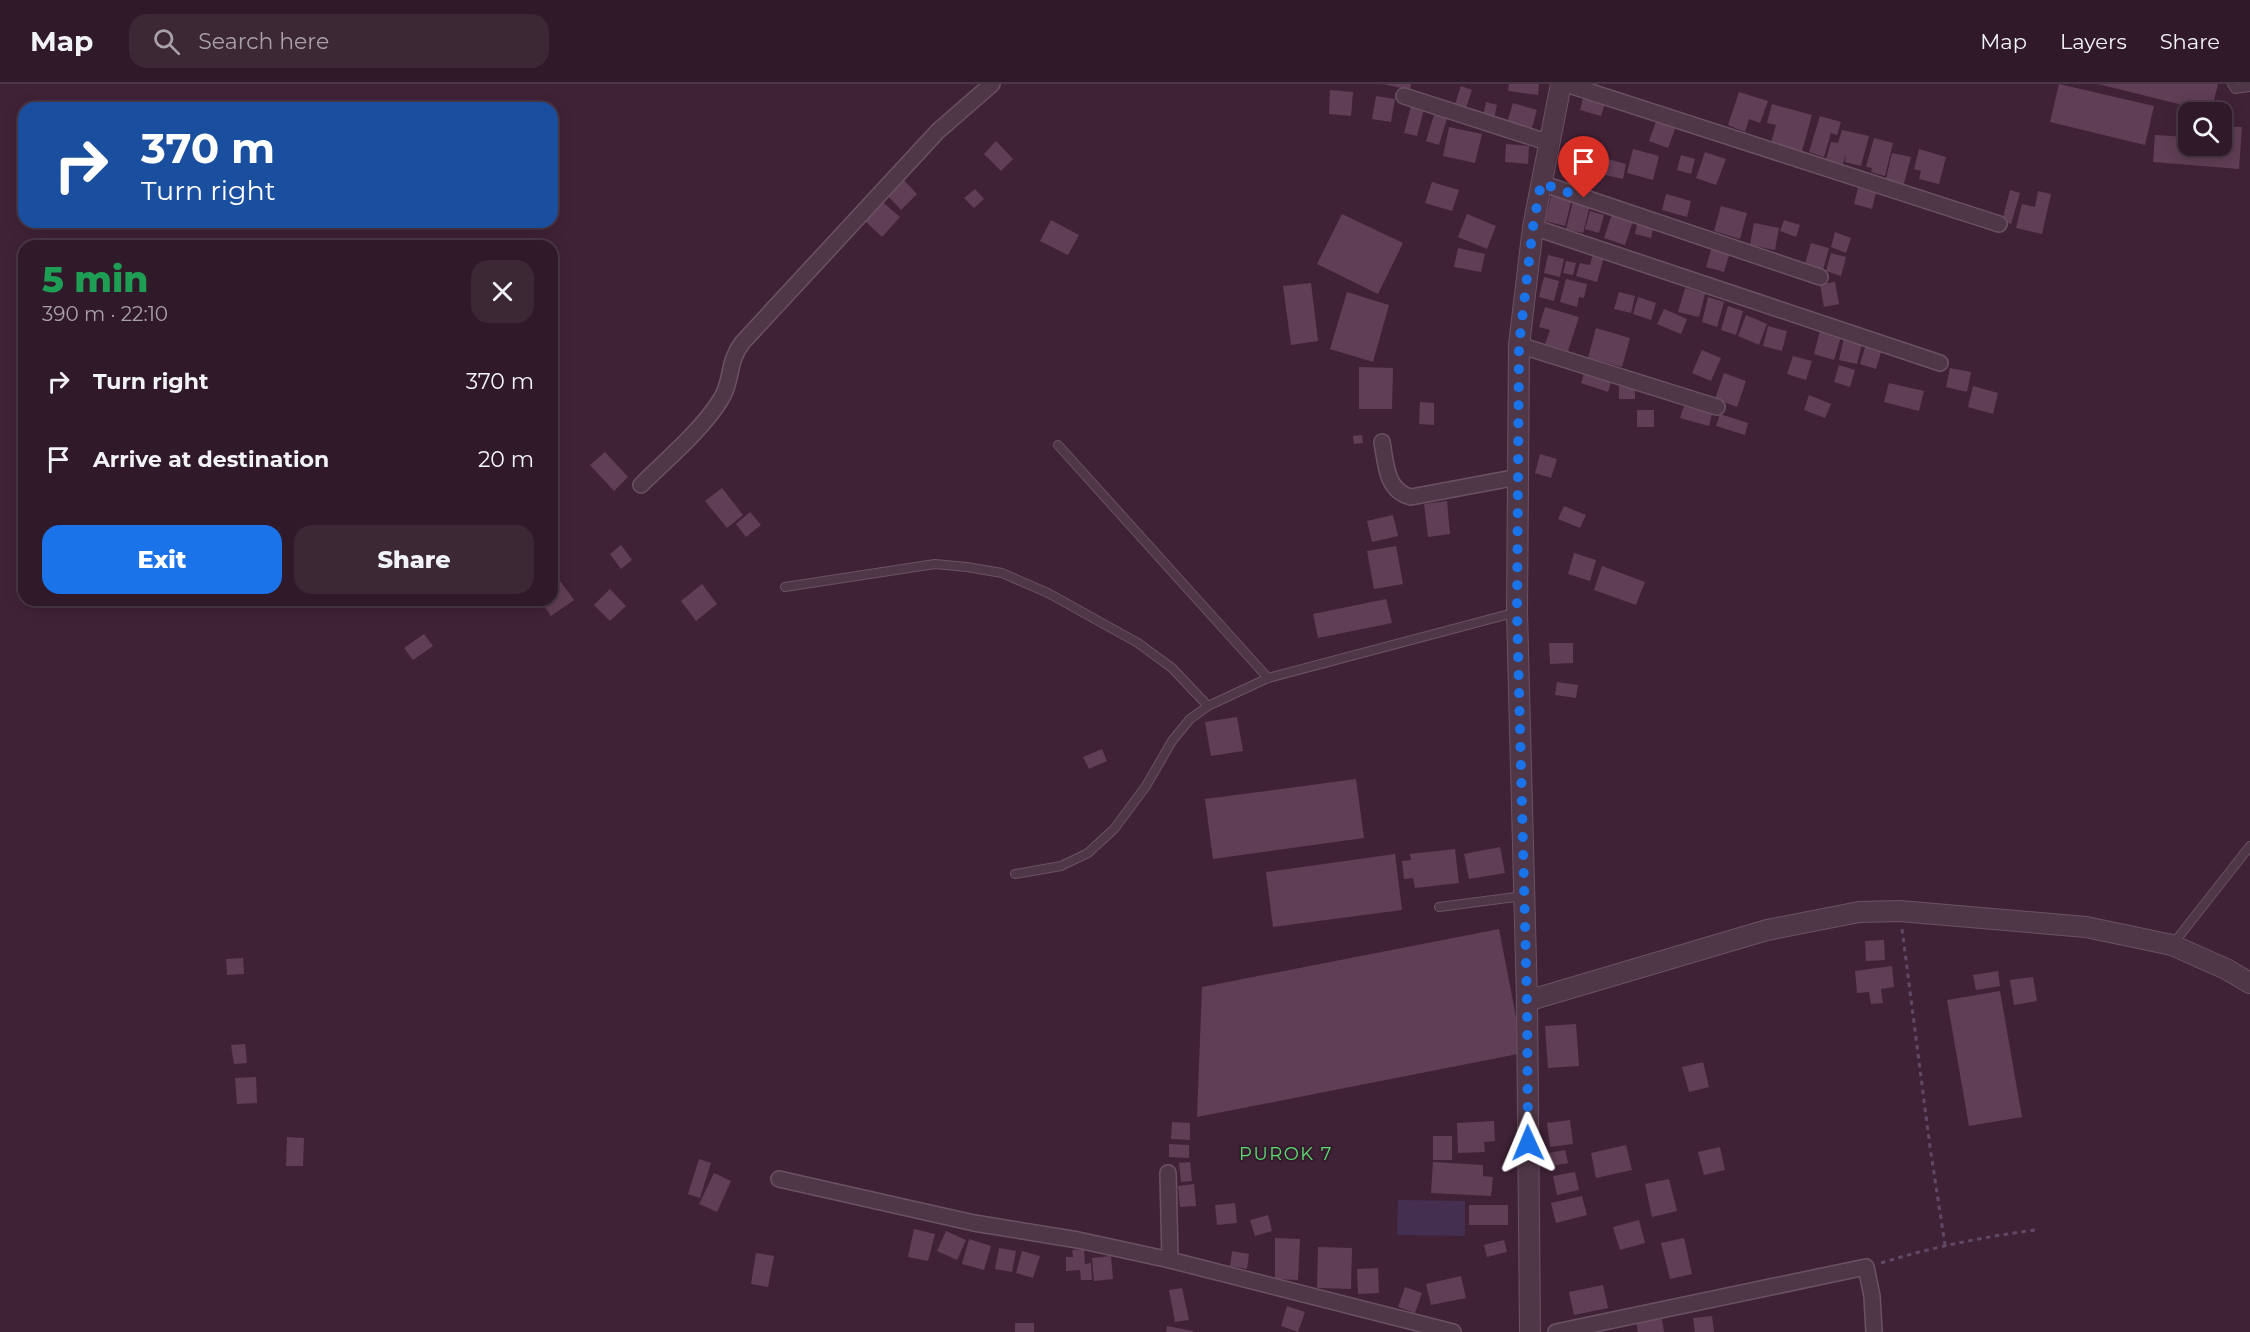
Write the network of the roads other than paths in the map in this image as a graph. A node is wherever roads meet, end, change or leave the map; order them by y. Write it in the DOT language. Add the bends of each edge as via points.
graph roads {
  1 [pos="992,84"];
  2 [pos="1563,84"];
  3 [pos="2232,84"];
  4 [pos="2250,87"];
  5 [pos="1404,96"];
  6 [pos="1550,143"];
  7 [pos="1541,183"];
  8 [pos="1999,224"];
  9 [pos="1533,227"];
  10 [pos="1820,277"];
  11 [pos="1519,345"];
  12 [pos="1940,363"];
  13 [pos="1717,407"];
  14 [pos="1382,442"];
  15 [pos="1058,445"];
  16 [pos="1518,477"];
  17 [pos="641,486"];
  18 [pos="785,587"];
  19 [pos="1517,612"];
  20 [pos="1268,678"];
  21 [pos="1208,706"];
  22 [pos="2250,846"];
  23 [pos="1015,874"];
  24 [pos="1524,896"];
  25 [pos="1439,907"];
  26 [pos="2172,945"];
  27 [pos="2250,983"];
  28 [pos="1527,1002"];
  29 [pos="1168,1173"];
  30 [pos="779,1179"];
  31 [pos="1170,1260"];
  32 [pos="1453,1332"];
  33 [pos="1530,1332"];
  34 [pos="1556,1332"];
  35 [pos="1874,1332"];
  1 -- 17 [label="street" via="938,131 742,343 734,354 722,398 710,415"];
  2 -- 6 [label="street"];
  2 -- 8 [label="street"];
  3 -- 4 [label="lane" via="2235,89"];
  5 -- 6 [label="street"];
  6 -- 7 [label="street"];
  7 -- 9 [label="street"];
  7 -- 10 [label="street"];
  9 -- 11 [label="street"];
  9 -- 12 [label="street"];
  11 -- 13 [label="street"];
  11 -- 16 [label="street"];
  14 -- 16 [label="street" via="1388,476 1402,495 1411,497"];
  15 -- 20 [label="lane"];
  16 -- 19 [label="street"];
  18 -- 21 [label="lane" via="935,564 1002,573 1048,593 1138,643 1172,668"];
  19 -- 20 [label="lane"];
  19 -- 24 [label="street"];
  20 -- 21 [label="lane"];
  21 -- 23 [label="lane" via="1190,719 1172,741 1146,786 1114,829 1088,853 1061,866"];
  22 -- 26 [label="lane"];
  24 -- 25 [label="lane"];
  24 -- 28 [label="street"];
  26 -- 27 [label="street"];
  26 -- 28 [label="street" via="2086,927 1900,911 1859,912 1767,930"];
  28 -- 33 [label="street"];
  29 -- 31 [label="street"];
  30 -- 31 [label="street" via="974,1223"];
  31 -- 32 [label="street"];
  34 -- 35 [label="street" via="1866,1267"];
}
